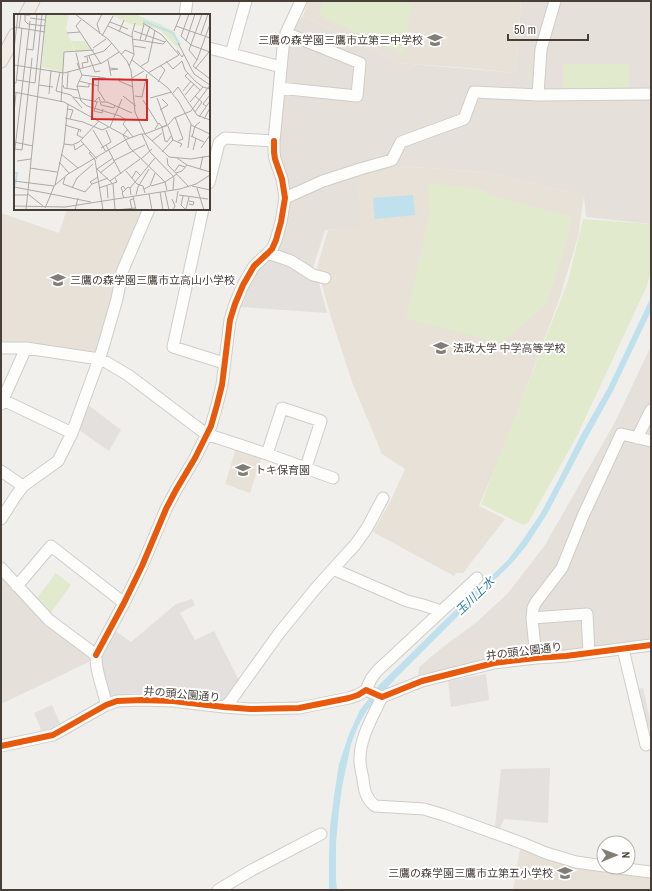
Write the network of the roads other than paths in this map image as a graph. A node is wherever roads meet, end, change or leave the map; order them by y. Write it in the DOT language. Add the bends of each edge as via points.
graph roads {
  1 [pos="33,1"];
  2 [pos="187,1"];
  3 [pos="246,1"];
  4 [pos="301,1"];
  5 [pos="555,1"];
  6 [pos="26,14"];
  7 [pos="185,14"];
  8 [pos="286,33"];
  9 [pos="14,37"];
  10 [pos="210,48"];
  11 [pos="231,54"];
  12 [pos="1,61"];
  13 [pos="281,67"];
  14 [pos="279,88"];
  15 [pos="538,94"];
  16 [pos="651,94"];
  17 [pos="274,141"];
  18 [pos="210,179"];
  19 [pos="285,198"];
  20 [pos="149,210"];
  21 [pos="203,210"];
  22 [pos="268,253"];
  23 [pos="325,278"];
  24 [pos="1,348"];
  25 [pos="26,348"];
  26 [pos="99,359"];
  27 [pos="224,363"];
  28 [pos="2,402"];
  29 [pos="651,410"];
  30 [pos="72,433"];
  31 [pos="206,434"];
  32 [pos="637,438"];
  33 [pos="651,441"];
  34 [pos="267,454"];
  35 [pos="306,468"];
  36 [pos="1,471"];
  37 [pos="333,478"];
  38 [pos="24,486"];
  39 [pos="383,498"];
  40 [pos="1,519"];
  41 [pos="1,568"];
  42 [pos="333,569"];
  43 [pos="477,578"];
  44 [pos="17,586"];
  45 [pos="124,603"];
  46 [pos="441,611"];
  47 [pos="532,618"];
  48 [pos="651,645"];
  49 [pos="623,649"];
  50 [pos="590,653"];
  51 [pos="96,655"];
  52 [pos="536,658"];
  53 [pos="367,691"];
  54 [pos="381,697"];
  55 [pos="106,705"];
  56 [pos="224,708"];
  57 [pos="646,745"];
  58 [pos="1,746"];
  59 [pos="321,834"];
  60 [pos="596,865"];
  61 [pos="636,870"];
  62 [pos="651,872"];
  63 [pos="218,890"];
  1 -- 6 [label="main road"];
  2 -- 7 [label="street"];
  3 -- 11 [label="street"];
  4 -- 8 [label="street"];
  5 -- 15 [label="street" via="541,49"];
  8 -- 13 [label="street"];
  8 -- 14 [label="street" via="360,63 357,96"];
  9 -- 12 [label="main road"];
  10 -- 11 [label="street"];
  11 -- 13 [label="street"];
  13 -- 14 [label="street"];
  14 -- 17 [label="street"];
  15 -- 16 [label="street"];
  15 -- 19 [label="street" via="474,92 464,119 401,142 392,160 323,181"];
  17 -- 18 [label="street" via="225,138 219,143"];
  17 -- 19 [label="street" via="275,159 282,178"];
  19 -- 22 [label="street" via="282,222"];
  20 -- 26 [label="street" via="122,272 117,299"];
  21 -- 27 [label="street" via="173,347"];
  22 -- 23 [label="street"];
  22 -- 27 [label="street" via="254,266 235,304"];
  24 -- 25 [label="street"];
  25 -- 26 [label="street"];
  25 -- 28 [label="street"];
  26 -- 30 [label="street"];
  26 -- 31 [label="street" via="128,375"];
  27 -- 31 [label="street" via="217,405"];
  28 -- 30 [label="street"];
  29 -- 32 [label="street"];
  30 -- 38 [label="street" via="58,462"];
  31 -- 34 [label="street"];
  31 -- 45 [label="street" via="170,502"];
  32 -- 33 [label="street"];
  32 -- 47 [label="street" via="621,434 562,568 536,602"];
  34 -- 35 [label="street"];
  34 -- 35 [label="street" via="282,408 321,422"];
  35 -- 37 [label="street"];
  36 -- 38 [label="street"];
  38 -- 40 [label="street"];
  39 -- 42 [label="street" via="359,540"];
  41 -- 44 [label="street"];
  42 -- 46 [label="street" via="407,601"];
  42 -- 56 [label="street" via="280,632"];
  43 -- 46 [label="street"];
  44 -- 45 [label="street" via="51,546"];
  44 -- 51 [label="street" via="49,620"];
  45 -- 51 [label="street"];
  46 -- 53 [label="street" via="377,671"];
  47 -- 50 [label="street" via="587,614"];
  47 -- 52 [label="street"];
  48 -- 49 [label="street, 井の頭公園通り"];
  49 -- 50 [label="street, 井の頭公園通り"];
  49 -- 57 [label="street"];
  50 -- 52 [label="street, 井の頭公園通り"];
  51 -- 55 [label="street" via="99,682"];
  52 -- 54 [label="street, 井の頭公園通り" via="494,663 429,679"];
  53 -- 54 [label="street"];
  53 -- 56 [label="street, 井の頭公園通り" via="349,698 298,708"];
  54 -- 60 [label="street" via="367,729 360,760 366,796 375,806 432,811 522,842 546,854"];
  55 -- 56 [label="street, 井の頭公園通り" via="142,700"];
  55 -- 58 [label="street, 井の頭公園通り" via="53,735"];
  59 -- 63 [label="street"];
  61 -- 62 [label="street"];
}
